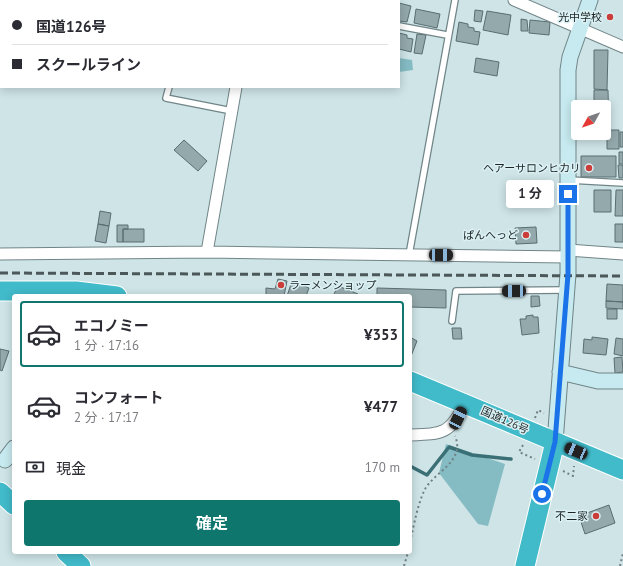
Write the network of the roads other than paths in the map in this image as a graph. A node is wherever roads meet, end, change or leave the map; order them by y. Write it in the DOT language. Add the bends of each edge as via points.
graph roads {
  1 [pos="454,0"];
  2 [pos="514,0"];
  3 [pos="590,0"];
  4 [pos="400,26"];
  5 [pos="580,28"];
  6 [pos="447,36"];
  7 [pos="623,47"];
  8 [pos="169,88"];
  9 [pos="236,88"];
  10 [pos="232,111"];
  11 [pos="568,180"];
  12 [pos="623,183"];
  13 [pos="208,252"];
  14 [pos="0,254"];
  15 [pos="568,254"];
  16 [pos="623,254"];
  17 [pos="410,255"];
  18 [pos="567,290"];
  19 [pos="0,291"];
  20 [pos="101,294"];
  21 [pos="452,322"];
  22 [pos="560,372"];
  23 [pos="623,381"];
  24 [pos="412,382"];
  25 [pos="465,403"];
  26 [pos="412,435"];
  27 [pos="555,442"];
  28 [pos="623,470"];
  29 [pos="0,492"];
  30 [pos="12,503"];
  31 [pos="68,554"];
  32 [pos="81,566"];
  33 [pos="525,566"];
  1 -- 6 [label="lane"];
  2 -- 5 [label="street"];
  3 -- 5 [label="street"];
  4 -- 6 [label="lane"];
  5 -- 7 [label="street"];
  5 -- 11 [label="street" via="568,70"];
  6 -- 17 [label="lane"];
  8 -- 10 [label="lane" via="166,98"];
  9 -- 10 [label="street"];
  10 -- 13 [label="street"];
  11 -- 12 [label="lane"];
  11 -- 15 [label="street"];
  13 -- 14 [label="street"];
  13 -- 17 [label="street"];
  15 -- 16 [label="street"];
  15 -- 17 [label="street"];
  15 -- 18 [label="street"];
  18 -- 21 [label="lane" via="456,291"];
  18 -- 22 [label="street"];
  19 -- 20 [label="highway" via="76,291"];
  22 -- 23 [label="street" via="598,381"];
  22 -- 27 [label="street"];
  24 -- 25 [label="highway, 国道126号"];
  25 -- 26 [label="street" via="458,418 449,428 434,434"];
  25 -- 27 [label="highway, 国道126号"];
  27 -- 28 [label="highway, 国道126号"];
  27 -- 33 [label="highway"];
  29 -- 30 [label="highway"];
  31 -- 32 [label="highway"];
}
